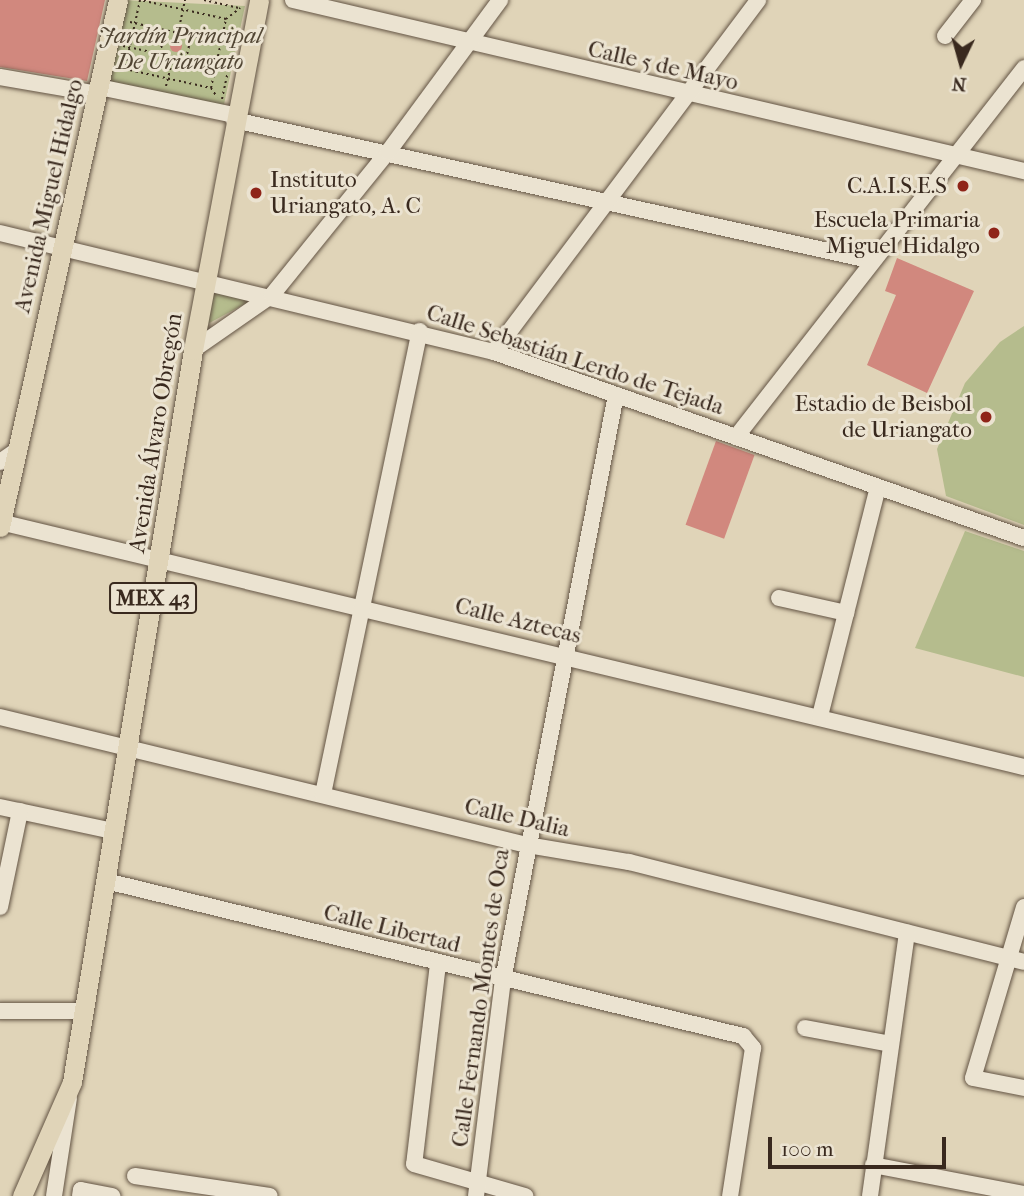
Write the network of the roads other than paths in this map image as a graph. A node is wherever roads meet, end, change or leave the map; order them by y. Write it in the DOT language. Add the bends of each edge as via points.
graph roads {
  1 [pos="118,0"];
  2 [pos="293,0"];
  3 [pos="500,0"];
  4 [pos="758,0"];
  5 [pos="973,0"];
  6 [pos="253,2"];
  7 [pos="945,36"];
  8 [pos="467,43"];
  9 [pos="1024,68"];
  10 [pos="0,78"];
  11 [pos="98,90"];
  12 [pos="686,95"];
  13 [pos="230,113"];
  14 [pos="388,152"];
  15 [pos="954,155"];
  16 [pos="1024,171"];
  17 [pos="607,198"];
  18 [pos="0,233"];
  19 [pos="62,248"];
  20 [pos="869,260"];
  21 [pos="206,280"];
  22 [pos="272,295"];
  23 [pos="420,331"];
  24 [pos="193,350"];
  25 [pos="494,352"];
  26 [pos="616,395"];
  27 [pos="736,437"];
  28 [pos="8,456"];
  29 [pos="878,486"];
  30 [pos="0,524"];
  31 [pos="1024,538"];
  32 [pos="160,558"];
  33 [pos="779,598"];
  34 [pos="365,607"];
  35 [pos="846,614"];
  36 [pos="561,655"];
  37 [pos="820,716"];
  38 [pos="0,717"];
  39 [pos="128,747"];
  40 [pos="1024,767"];
  41 [pos="323,794"];
  42 [pos="0,807"];
  43 [pos="20,811"];
  44 [pos="114,831"];
  45 [pos="527,845"];
  46 [pos="106,881"];
  47 [pos="0,907"];
  48 [pos="1024,907"];
  49 [pos="907,933"];
  50 [pos="1016,960"];
  51 [pos="438,964"];
  52 [pos="503,980"];
  53 [pos="0,1011"];
  54 [pos="83,1011"];
  55 [pos="805,1028"];
  56 [pos="891,1044"];
  57 [pos="72,1082"];
  58 [pos="1024,1088"];
  59 [pos="873,1165"];
  60 [pos="135,1176"];
  61 [pos="170,1189"];
  62 [pos="476,1189"];
  63 [pos="218,1193"];
  64 [pos="1024,1194"];
  65 [pos="22,1196"];
  66 [pos="54,1196"];
  67 [pos="80,1196"];
  68 [pos="112,1196"];
  69 [pos="270,1196"];
  70 [pos="525,1196"];
  71 [pos="730,1196"];
  72 [pos="870,1196"];
  1 -- 11 [label="main road, Avenida Miguel Hidalgo"];
  2 -- 8 [label="street, Calle 5 de Mayo"];
  3 -- 8 [label="street"];
  4 -- 12 [label="street"];
  5 -- 7 [label="street"];
  6 -- 13 [label="main road, Avenida Álvaro Obregón / MEX 43"];
  8 -- 12 [label="street, Calle 5 de Mayo"];
  8 -- 14 [label="street"];
  9 -- 15 [label="street"];
  10 -- 11 [label="street"];
  11 -- 13 [label="street"];
  11 -- 19 [label="main road, Avenida Miguel Hidalgo"];
  12 -- 15 [label="street, Calle 5 de Mayo"];
  12 -- 17 [label="street"];
  13 -- 14 [label="street"];
  13 -- 21 [label="main road, Avenida Álvaro Obregón / MEX 43"];
  14 -- 17 [label="street"];
  14 -- 22 [label="street"];
  15 -- 16 [label="street, Calle 5 de Mayo"];
  15 -- 20 [label="street"];
  17 -- 20 [label="street"];
  17 -- 25 [label="street"];
  18 -- 19 [label="street, Calle Sebastián Lerdo de Tejada"];
  19 -- 21 [label="street, Calle Sebastián Lerdo de Tejada"];
  19 -- 28 [label="main road, Avenida Miguel Hidalgo"];
  20 -- 27 [label="street"];
  21 -- 22 [label="street, Calle Sebastián Lerdo de Tejada"];
  21 -- 24 [label="main road, Avenida Álvaro Obregón / MEX 43"];
  22 -- 23 [label="street, Calle Sebastián Lerdo de Tejada"];
  22 -- 24 [label="street"];
  23 -- 25 [label="street, Calle Sebastián Lerdo de Tejada"];
  23 -- 34 [label="street"];
  24 -- 32 [label="main road, Avenida Álvaro Obregón / MEX 43"];
  25 -- 26 [label="street, Calle Sebastián Lerdo de Tejada"];
  26 -- 27 [label="street, Calle Sebastián Lerdo de Tejada"];
  26 -- 36 [label="street, Calle Fernando Montes de Oca"];
  27 -- 29 [label="street, Calle Sebastián Lerdo de Tejada"];
  28 -- 30 [label="main road, Avenida Miguel Hidalgo"];
  29 -- 31 [label="street, Calle Sebastián Lerdo de Tejada"];
  29 -- 35 [label="street"];
  30 -- 32 [label="street, Calle Aztecas"];
  32 -- 34 [label="street, Calle Aztecas"];
  32 -- 39 [label="main road, Avenida Álvaro Obregón / MEX 43"];
  33 -- 35 [label="street"];
  34 -- 36 [label="street, Calle Aztecas"];
  34 -- 41 [label="street"];
  35 -- 37 [label="street"];
  36 -- 37 [label="street, Calle Aztecas"];
  36 -- 45 [label="street, Calle Fernando Montes de Oca"];
  37 -- 40 [label="street, Calle Aztecas"];
  38 -- 39 [label="street, Calle Dalia"];
  39 -- 41 [label="street, Calle Dalia"];
  39 -- 44 [label="main road, Avenida Álvaro Obregón / MEX 43"];
  41 -- 45 [label="street, Calle Dalia"];
  42 -- 43 [label="street"];
  43 -- 44 [label="street"];
  43 -- 47 [label="street"];
  44 -- 46 [label="main road, Avenida Álvaro Obregón / MEX 43"];
  45 -- 49 [label="street, Calle Dalia" via="629,862"];
  45 -- 52 [label="street, Calle Fernando Montes de Oca"];
  46 -- 51 [label="street, Calle Libertad"];
  46 -- 54 [label="main road, Avenida Álvaro Obregón / MEX 43"];
  48 -- 50 [label="street"];
  49 -- 50 [label="street, Calle Dalia"];
  49 -- 56 [label="street"];
  50 -- 58 [label="street" via="973,1078"];
  51 -- 52 [label="street, Calle Libertad"];
  51 -- 62 [label="street" via="414,1164"];
  52 -- 62 [label="street, Calle Fernando Montes de Oca"];
  52 -- 71 [label="street, Calle Libertad" via="749,1041"];
  53 -- 54 [label="street"];
  54 -- 57 [label="main road, Avenida Álvaro Obregón / MEX 43"];
  55 -- 56 [label="street"];
  56 -- 59 [label="street"];
  57 -- 65 [label="main road, Avenida Álvaro Obregón / MEX 43"];
  57 -- 66 [label="street"];
  59 -- 64 [label="street"];
  59 -- 72 [label="street"];
  60 -- 61 [label="street"];
  61 -- 63 [label="street"];
  62 -- 70 [label="street"];
  63 -- 69 [label="street"];
  67 -- 68 [label="street" via="81,1191"];
}
